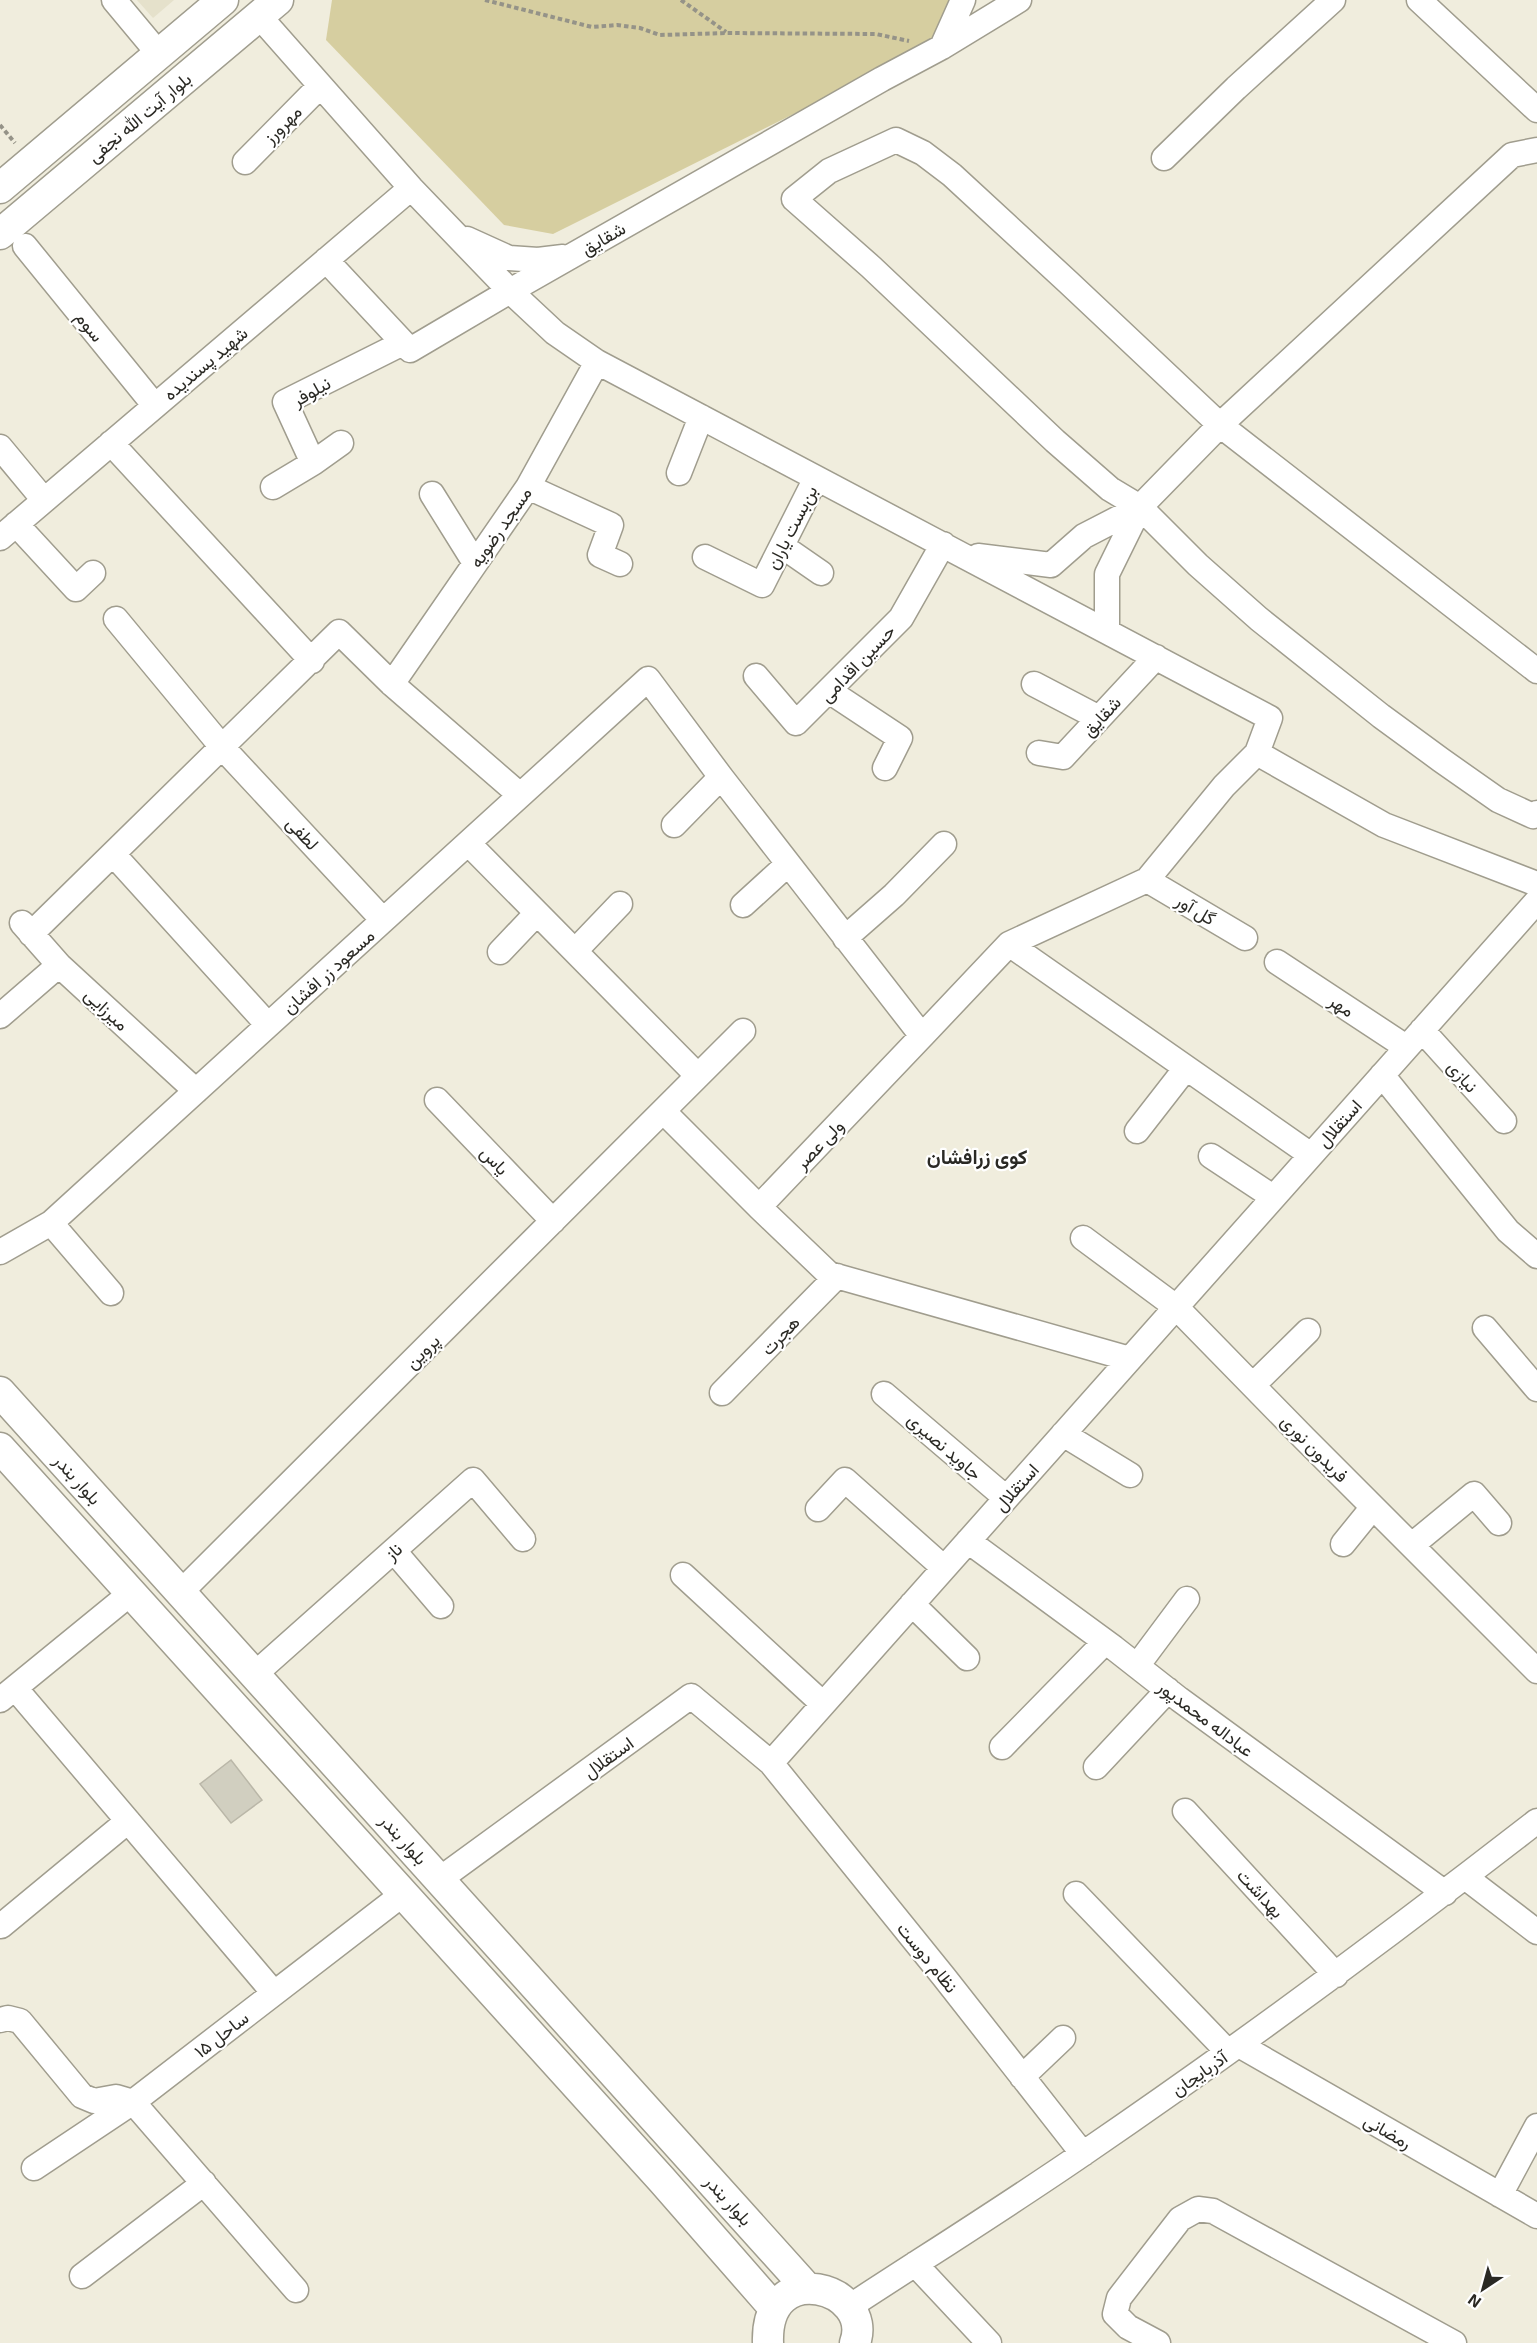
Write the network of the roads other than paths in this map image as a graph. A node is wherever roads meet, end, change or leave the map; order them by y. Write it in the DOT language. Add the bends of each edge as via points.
graph roads {
  1 [pos="114,0"];
  2 [pos="223,0"];
  3 [pos="963,0"];
  4 [pos="1019,0"];
  5 [pos="1333,0"];
  6 [pos="1419,0"];
  7 [pos="261,5"];
  8 [pos="942,47"];
  9 [pos="159,54"];
  10 [pos="320,86"];
  11 [pos="1537,110"];
  12 [pos="1537,150"];
  13 [pos="1164,158"];
  14 [pos="245,162"];
  15 [pos="0,188"];
  16 [pos="411,188"];
  17 [pos="455,234"];
  18 [pos="13,240"];
  19 [pos="571,256"];
  20 [pos="326,260"];
  21 [pos="510,291"];
  22 [pos="403,342"];
  23 [pos="597,362"];
  24 [pos="155,406"];
  25 [pos="701,417"];
  26 [pos="1220,425"];
  27 [pos="111,443"];
  28 [pos="341,443"];
  29 [pos="0,447"];
  30 [pos="313,463"];
  31 [pos="679,473"];
  32 [pos="816,478"];
  33 [pos="273,487"];
  34 [pos="528,488"];
  35 [pos="432,494"];
  36 [pos="44,500"];
  37 [pos="1140,507"];
  38 [pos="8,531"];
  39 [pos="782,546"];
  40 [pos="952,549"];
  41 [pos="705,557"];
  42 [pos="475,563"];
  43 [pos="620,564"];
  44 [pos="93,573"];
  45 [pos="821,573"];
  46 [pos="116,619"];
  47 [pos="1107,631"];
  48 [pos="1156,657"];
  49 [pos="312,661"];
  50 [pos="1537,671"];
  51 [pos="756,676"];
  52 [pos="392,684"];
  53 [pos="1034,684"];
  54 [pos="829,691"];
  55 [pos="1099,718"];
  56 [pos="222,747"];
  57 [pos="1039,753"];
  58 [pos="1257,753"];
  59 [pos="885,768"];
  60 [pos="721,777"];
  61 [pos="520,795"];
  62 [pos="1537,813"];
  63 [pos="674,825"];
  64 [pos="468,843"];
  65 [pos="944,844"];
  66 [pos="113,854"];
  67 [pos="788,864"];
  68 [pos="1147,880"];
  69 [pos="1537,884"];
  70 [pos="620,904"];
  71 [pos="743,905"];
  72 [pos="1535,907"];
  73 [pos="537,913"];
  74 [pos="383,920"];
  75 [pos="845,938"];
  76 [pos="1245,938"];
  77 [pos="1009,944"];
  78 [pos="575,951"];
  79 [pos="500,952"];
  80 [pos="1277,962"];
  81 [pos="59,965"];
  82 [pos="0,1016"];
  83 [pos="268,1025"];
  84 [pos="743,1031"];
  85 [pos="922,1036"];
  86 [pos="1414,1039"];
  87 [pos="1186,1068"];
  88 [pos="1382,1075"];
  89 [pos="698,1076"];
  90 [pos="196,1091"];
  91 [pos="437,1100"];
  92 [pos="663,1111"];
  93 [pos="1504,1121"];
  94 [pos="1137,1131"];
  95 [pos="1311,1155"];
  96 [pos="1211,1156"];
  97 [pos="1273,1197"];
  98 [pos="759,1207"];
  99 [pos="553,1221"];
  100 [pos="51,1223"];
  101 [pos="1083,1238"];
  102 [pos="0,1252"];
  103 [pos="1537,1256"];
  104 [pos="837,1276"];
  105 [pos="111,1293"];
  106 [pos="1176,1306"];
  107 [pos="1485,1328"];
  108 [pos="1308,1331"];
  109 [pos="1130,1359"];
  110 [pos="1253,1385"];
  111 [pos="1537,1389"];
  112 [pos="0,1392"];
  113 [pos="722,1393"];
  114 [pos="884,1394"];
  115 [pos="1063,1434"];
  116 [pos="0,1448"];
  117 [pos="1130,1475"];
  118 [pos="1006,1498"];
  119 [pos="1373,1507"];
  120 [pos="818,1509"];
  121 [pos="1499,1523"];
  122 [pos="523,1539"];
  123 [pos="968,1541"];
  124 [pos="1343,1544"];
  125 [pos="1412,1545"];
  126 [pos="394,1551"];
  127 [pos="944,1568"];
  128 [pos="683,1575"];
  129 [pos="181,1592"];
  130 [pos="131,1593"];
  131 [pos="1187,1599"];
  132 [pos="912,1604"];
  133 [pos="441,1606"];
  134 [pos="1105,1642"];
  135 [pos="967,1658"];
  136 [pos="1137,1666"];
  137 [pos="1537,1671"];
  138 [pos="255,1674"];
  139 [pos="1167,1690"];
  140 [pos="8,1694"];
  141 [pos="823,1704"];
  142 [pos="1002,1746"];
  143 [pos="771,1762"];
  144 [pos="1096,1767"];
  145 [pos="1185,1811"];
  146 [pos="128,1821"];
  147 [pos="1537,1821"];
  148 [pos="1465,1877"];
  149 [pos="440,1879"];
  150 [pos="1445,1893"];
  151 [pos="403,1894"];
  152 [pos="1076,1894"];
  153 [pos="1,1926"];
  154 [pos="1537,1932"];
  155 [pos="1336,1975"];
  156 [pos="274,1993"];
  157 [pos="0,2020"];
  158 [pos="1063,2038"];
  159 [pos="1233,2049"];
  160 [pos="1022,2077"];
  161 [pos="133,2102"];
  162 [pos="1537,2126"];
  163 [pos="1083,2154"];
  164 [pos="34,2168"];
  165 [pos="204,2183"];
  166 [pos="1500,2195"];
  167 [pos="1537,2216"];
  168 [pos="915,2264"];
  169 [pos="82,2276"];
  170 [pos="807,2288"];
  171 [pos="296,2290"];
  172 [pos="849,2307"];
  173 [pos="774,2308"];
  174 [pos="857,2342"];
  175 [pos="768,2343"];
  176 [pos="989,2343"];
  177 [pos="1158,2343"];
  178 [pos="1454,2343"];
  1 -- 9 [label="street"];
  2 -- 9 [label="main road, بلوار آیت الله نجفی"];
  3 -- 8 [label="street"];
  4 -- 8 [label="street, شقایق"];
  5 -- 13 [label="street"];
  6 -- 11 [label="street"];
  7 -- 10 [label="street"];
  7 -- 18 [label="main road, بلوار آیت الله نجفی"];
  8 -- 19 [label="street, شقایق"];
  9 -- 15 [label="main road, بلوار آیت الله نجفی"];
  10 -- 14 [label="street, مهرورز"];
  10 -- 16 [label="street"];
  12 -- 26 [label="street" via="1512,155"];
  16 -- 17 [label="street"];
  16 -- 20 [label="street, شهید پسندیده"];
  17 -- 19 [label="street" via="509,258"];
  17 -- 21 [label="street"];
  18 -- 24 [label="street, سوم"];
  19 -- 21 [label="street, شقایق"];
  20 -- 22 [label="street"];
  20 -- 24 [label="street, شهید پسندیده"];
  21 -- 22 [label="street, شقایق" via="410,350"];
  21 -- 23 [label="street" via="555,333"];
  22 -- 30 [label="street, نیلوفر" via="285,402"];
  23 -- 25 [label="street"];
  23 -- 34 [label="street, مسجد رضویه"];
  24 -- 27 [label="street, شهید پسندیده"];
  25 -- 31 [label="street"];
  25 -- 32 [label="street"];
  26 -- 37 [label="street"];
  26 -- 37 [label="street" via="952,175 923,153 896,140 830,171 795,199 1055,441 1110,489"];
  26 -- 50 [label="street"];
  27 -- 36 [label="street, شهید پسندیده"];
  27 -- 49 [label="street"];
  28 -- 30 [label="street"];
  29 -- 36 [label="street"];
  30 -- 33 [label="street"];
  32 -- 39 [label="street, بن‌بست یاران"];
  32 -- 40 [label="street"];
  34 -- 42 [label="street, مسجد رضویه"];
  34 -- 43 [label="street" via="611,525 600,555"];
  35 -- 42 [label="street"];
  36 -- 38 [label="street, شهید پسندیده"];
  37 -- 40 [label="street" via="1084,536 1051,565"];
  37 -- 47 [label="street" via="1107,574"];
  37 -- 62 [label="street" via="1259,619 1381,716 1498,800 1533,816"];
  38 -- 44 [label="street" via="75,589"];
  39 -- 41 [label="street, بن‌بست یاران" via="762,585"];
  39 -- 45 [label="street"];
  40 -- 47 [label="street"];
  40 -- 54 [label="street, حسین اقدامی" via="901,618"];
  42 -- 52 [label="street, مسجد رضویه"];
  46 -- 56 [label="street, لطفی"];
  47 -- 48 [label="street"];
  48 -- 55 [label="street, شقایق"];
  48 -- 58 [label="street" via="1270,718"];
  49 -- 52 [label="street" via="339,632"];
  49 -- 56 [label="street"];
  51 -- 54 [label="street, حسین اقدامی" via="796,723"];
  52 -- 61 [label="street"];
  53 -- 55 [label="street"];
  54 -- 59 [label="street" via="900,738"];
  55 -- 57 [label="street, شقایق" via="1063,757"];
  56 -- 66 [label="street"];
  56 -- 74 [label="street, لطفی"];
  58 -- 68 [label="street" via="1224,786"];
  58 -- 69 [label="street" via="1384,825"];
  60 -- 61 [label="street, مسعود زر افشان" via="648,679"];
  60 -- 63 [label="street"];
  60 -- 67 [label="street"];
  61 -- 64 [label="street, مسعود زر افشان"];
  64 -- 73 [label="street"];
  64 -- 74 [label="street, مسعود زر افشان"];
  65 -- 75 [label="street"];
  66 -- 81 [label="street, میرزایی" via="26,929"];
  66 -- 83 [label="street"];
  67 -- 71 [label="street"];
  67 -- 75 [label="street"];
  68 -- 76 [label="street, گل آور"];
  68 -- 77 [label="street"];
  70 -- 78 [label="street"];
  72 -- 86 [label="street, استقلال"];
  73 -- 78 [label="street"];
  73 -- 79 [label="street"];
  74 -- 83 [label="street, مسعود زر افشان"];
  75 -- 85 [label="street"];
  77 -- 85 [label="street, ولی عصر"];
  77 -- 87 [label="street"];
  78 -- 89 [label="street"];
  80 -- 86 [label="street, مهر"];
  81 -- 82 [label="street"];
  81 -- 90 [label="street, میرزایی"];
  83 -- 90 [label="street, مسعود زر افشان"];
  84 -- 89 [label="street"];
  85 -- 98 [label="street, ولی عصر"];
  86 -- 88 [label="street, استقلال"];
  86 -- 93 [label="street, نیازی"];
  87 -- 94 [label="street"];
  87 -- 95 [label="street"];
  88 -- 95 [label="street, استقلال"];
  88 -- 103 [label="street" via="1508,1231"];
  89 -- 92 [label="street"];
  90 -- 100 [label="street, مسعود زر افشان"];
  91 -- 99 [label="street, یاس"];
  92 -- 98 [label="street"];
  92 -- 99 [label="street, پروین"];
  95 -- 97 [label="street, استقلال"];
  96 -- 97 [label="street"];
  97 -- 106 [label="street, استقلال"];
  98 -- 104 [label="street" via="829,1274"];
  99 -- 129 [label="street, پروین"];
  100 -- 102 [label="street, مسعود زر افشان"];
  100 -- 105 [label="street"];
  101 -- 106 [label="street, فریدون نوری"];
  104 -- 109 [label="street"];
  104 -- 113 [label="street, هجرت"];
  106 -- 109 [label="street, استقلال"];
  106 -- 110 [label="street, فریدون نوری"];
  107 -- 111 [label="street"];
  108 -- 110 [label="street"];
  109 -- 115 [label="street, استقلال"];
  110 -- 119 [label="street, فریدون نوری"];
  112 -- 129 [label="main road, بلوار بندر"];
  114 -- 118 [label="street, جاوید نصیری"];
  115 -- 117 [label="street"];
  115 -- 118 [label="street, استقلال"];
  116 -- 130 [label="main road, بلوار بندر"];
  118 -- 123 [label="street, استقلال"];
  119 -- 124 [label="street"];
  119 -- 125 [label="street, فریدون نوری"];
  120 -- 127 [label="street" via="845,1480"];
  121 -- 125 [label="street" via="1474,1494"];
  122 -- 126 [label="street, ناز" via="473,1480"];
  123 -- 127 [label="street, استقلال"];
  123 -- 134 [label="street, عباداله محمدپور"];
  125 -- 137 [label="street, فریدون نوری"];
  126 -- 133 [label="street"];
  126 -- 138 [label="street, ناز"];
  127 -- 132 [label="street, استقلال"];
  128 -- 141 [label="street"];
  129 -- 138 [label="main road, بلوار بندر"];
  130 -- 140 [label="street"];
  130 -- 151 [label="main road, بلوار بندر"];
  131 -- 136 [label="street"];
  132 -- 135 [label="street"];
  132 -- 141 [label="street, استقلال"];
  134 -- 136 [label="street, عباداله محمدپور"];
  134 -- 142 [label="street"];
  136 -- 139 [label="street, عباداله محمدپور"];
  138 -- 149 [label="main road, بلوار بندر"];
  139 -- 144 [label="street"];
  139 -- 150 [label="street, عباداله محمدپور"];
  140 -- 146 [label="street"];
  141 -- 143 [label="street, استقلال"];
  143 -- 149 [label="street, استقلال" via="691,1696"];
  143 -- 160 [label="street, نظام دوست"];
  145 -- 155 [label="street, بهداشت"];
  146 -- 153 [label="street"];
  146 -- 156 [label="street"];
  147 -- 148 [label="street, آذربایجان"];
  148 -- 150 [label="street, آذربایجان"];
  148 -- 154 [label="street"];
  149 -- 170 [label="main road, بلوار بندر"];
  150 -- 155 [label="street, آذربایجان"];
  151 -- 156 [label="street, ساحل ۱۵"];
  151 -- 173 [label="main road, بلوار بندر"];
  152 -- 159 [label="street"];
  155 -- 159 [label="street, آذربایجان"];
  156 -- 161 [label="street, ساحل ۱۵"];
  157 -- 161 [label="street" via="20,2021 82,2096 94,2101 116,2097"];
  158 -- 160 [label="street"];
  159 -- 163 [label="street, آذربایجان"];
  159 -- 166 [label="street, رمضانی"];
  160 -- 163 [label="street, نظام دوست"];
  161 -- 164 [label="street, ساحل ۱۵"];
  161 -- 165 [label="street"];
  162 -- 166 [label="street"];
  163 -- 168 [label="street, آذربایجان"];
  165 -- 169 [label="street"];
  165 -- 171 [label="street"];
  166 -- 167 [label="street, رمضانی"];
  168 -- 172 [label="street, آذربایجان"];
  168 -- 176 [label="street"];
  170 -- 172 [label="main road" via="823,2289"];
  170 -- 173 [label="main road" via="788,2294"];
  172 -- 174 [label="main road" via="856,2322"];
  173 -- 175 [label="main road" via="767,2325"];
  177 -- 178 [label="street" via="1128,2327 1115,2314 1119,2298 1180,2219 1198,2209 1213,2211"];
}
